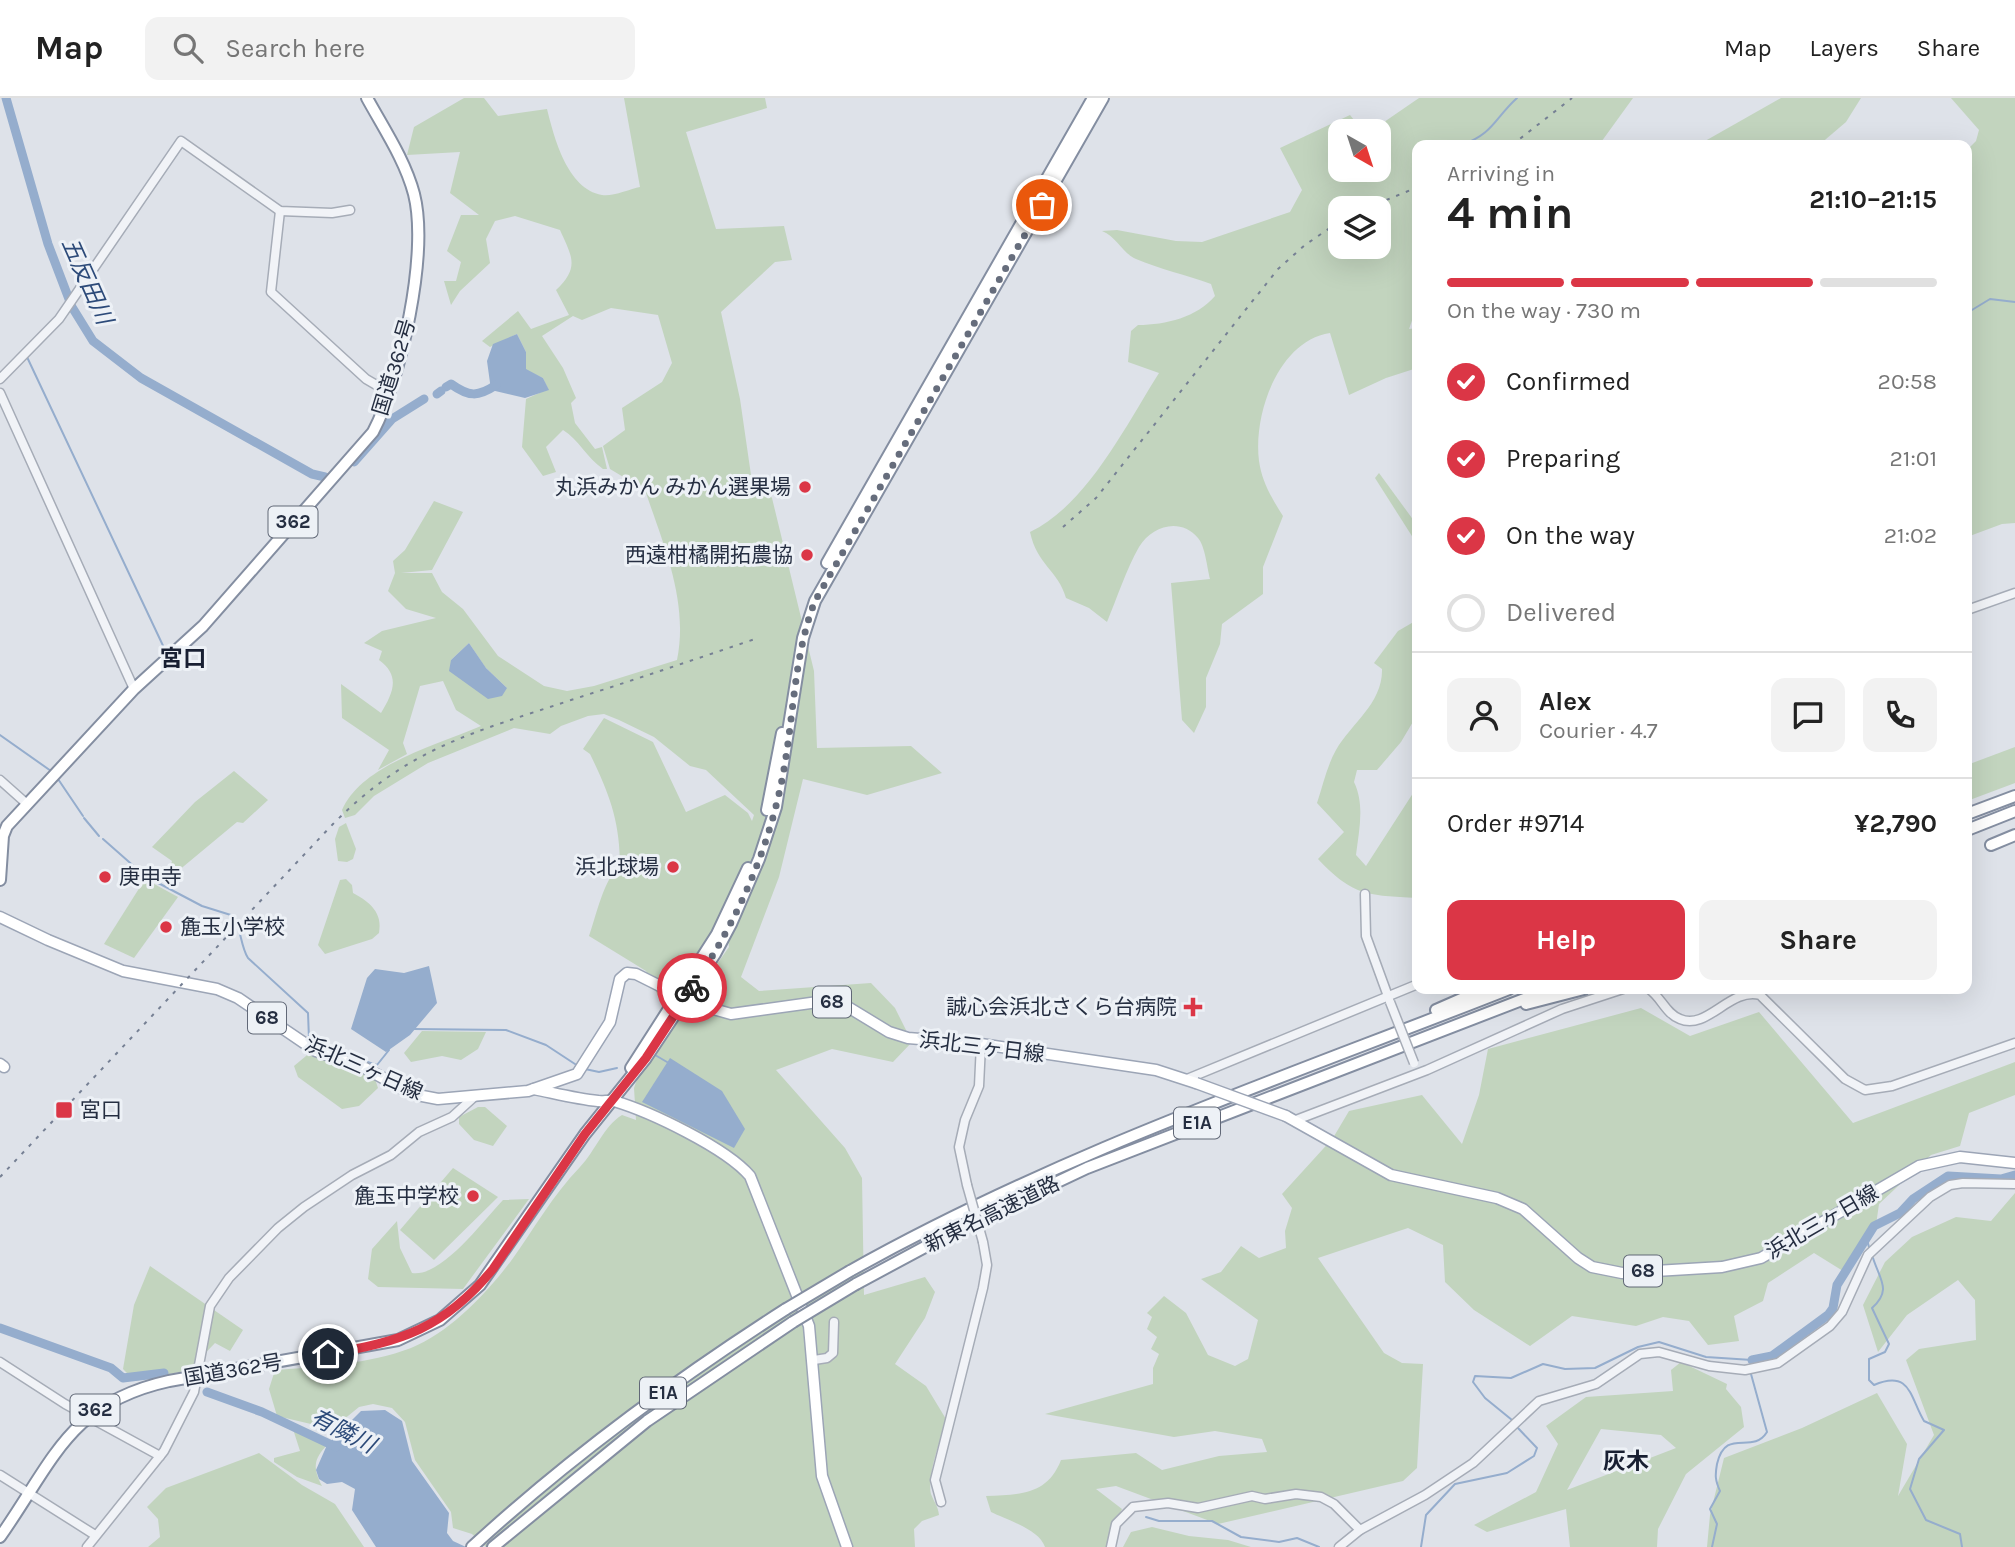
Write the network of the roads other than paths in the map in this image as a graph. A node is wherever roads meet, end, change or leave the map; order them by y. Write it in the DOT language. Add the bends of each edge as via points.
graph roads {
  1 [pos="367,98"];
  2 [pos="1093,98"];
  3 [pos="1103,98"];
  4 [pos="349,210"];
  5 [pos="280,211"];
  6 [pos="0,379"];
  7 [pos="0,393"];
  8 [pos="390,393"];
  9 [pos="2015,593"];
  10 [pos="1972,608"];
  11 [pos="134,689"];
  12 [pos="0,780"];
  13 [pos="2015,796"];
  14 [pos="27,804"];
  15 [pos="2015,811"];
  16 [pos="1972,812"];
  17 [pos="1972,828"];
  18 [pos="2015,835"];
  19 [pos="1991,845"];
  20 [pos="0,880"];
  21 [pos="1365,894"];
  22 [pos="0,917"];
  23 [pos="1412,987"];
  24 [pos="1472,994"];
  25 [pos="1496,994"];
  26 [pos="1537,994"];
  27 [pos="1565,994"];
  28 [pos="1608,994"];
  29 [pos="1654,994"];
  30 [pos="1744,994"];
  31 [pos="1744,994"];
  32 [pos="682,997"];
  33 [pos="1389,999"];
  34 [pos="1474,1018"];
  35 [pos="2015,1043"];
  36 [pos="981,1044"];
  37 [pos="1418,1073"];
  38 [pos="1191,1081"];
  39 [pos="1263,1083"];
  40 [pos="533,1089"];
  41 [pos="474,1097"];
  42 [pos="611,1100"];
  43 [pos="1291,1118"];
  44 [pos="2015,1163"];
  45 [pos="2015,1184"];
  46 [pos="834,1322"];
  47 [pos="814,1360"];
  48 [pos="0,1362"];
  49 [pos="196,1377"];
  50 [pos="87,1416"];
  51 [pos="160,1456"];
  52 [pos="0,1475"];
  53 [pos="30,1494"];
  54 [pos="940,1502"];
  55 [pos="1360,1531"];
  56 [pos="95,1535"];
  57 [pos="0,1537"];
  58 [pos="87,1547"];
  59 [pos="472,1547"];
  60 [pos="493,1547"];
  61 [pos="847,1547"];
  62 [pos="1111,1547"];
  63 [pos="1339,1547"];
  1 -- 8 [label="highway, 国道362号 / 362" via="407,171 416,216 414,292"];
  2 -- 32 [label="highway, 362" via="809,597 793,653 781,743 761,833 717,934"];
  3 -- 32 [label="highway, 362" via="815,601 803,638 785,765 762,850 726,934"];
  4 -- 5 [label="street"];
  5 -- 6 [label="street" via="181,141 70,303 42,339"];
  5 -- 8 [label="street" via="271,292 366,379"];
  7 -- 11 [label="street"];
  8 -- 11 [label="highway, 国道362号 / 362" via="373,432 356,452 203,626"];
  9 -- 10 [label="street"];
  11 -- 14 [label="highway, 国道362号 / 362"];
  12 -- 14 [label="street"];
  13 -- 16 [label="highway"];
  14 -- 20 [label="highway, 国道362号 / 362" via="3,836"];
  15 -- 17 [label="highway"];
  18 -- 19 [label="highway"];
  21 -- 33 [label="street" via="1366,936"];
  22 -- 41 [label="main road, 浜北三ヶ日線 / 68" via="123,971 217,989 238,998 316,1051 365,1068 412,1094 438,1099"];
  23 -- 33 [label="street"];
  24 -- 39 [label="highway"];
  25 -- 39 [label="highway, 新東名高速道路 / E1A"];
  26 -- 34 [label="highway, 新東名高速道路 / E1A"];
  27 -- 34 [label="highway"];
  28 -- 37 [label="street"];
  29 -- 30 [label="street" via="1674,1016 1688,1021"];
  31 -- 35 [label="street" via="1760,995 1844,1079 1865,1090 1892,1086"];
  32 -- 36 [label="main road, 浜北三ヶ日線 / 68" via="731,1014 825,1000 844,1004 889,1032 908,1038"];
  32 -- 40 [label="main road, 浜北三ヶ日線 / 68" via="627,973 619,984 613,1016 581,1070"];
  32 -- 42 [label="highway, 国道362号 / 362" via="646,1058"];
  33 -- 37 [label="street, bridge"];
  33 -- 38 [label="street"];
  34 -- 60 [label="highway, 新東名高速道路 / E1A, bridge" via="1087,1168 856,1284 676,1401"];
  36 -- 38 [label="main road, 浜北三ヶ日線 / 68" via="1156,1070"];
  36 -- 54 [label="street, bridge" via="979,1086 959,1146 987,1265 935,1480"];
  37 -- 43 [label="street"];
  38 -- 43 [label="main road, 浜北三ヶ日線 / 68, bridge"];
  39 -- 59 [label="highway, 新東名高速道路 / E1A, bridge" via="1025,1181 849,1272 638,1410"];
  40 -- 41 [label="main road, 浜北三ヶ日線 / 68"];
  40 -- 42 [label="main road"];
  41 -- 49 [label="street" via="452,1117 419,1132 391,1155 304,1206 255,1251 214,1298"];
  42 -- 47 [label="main road" via="719,1150 737,1161 750,1177 797,1291"];
  42 -- 49 [label="highway, 国道362号 / 362" via="493,1269 440,1320 373,1347"];
  43 -- 44 [label="main road, 浜北三ヶ日線 / 68" via="1391,1175 1497,1198 1523,1209 1578,1258 1592,1267 1622,1273 1722,1266 1761,1258 1919,1166 1960,1157"];
  45 -- 55 [label="street" via="1950,1185 1930,1197 1868,1255 1830,1326 1778,1363 1758,1369 1726,1368 1647,1352 1595,1384 1539,1401 1473,1464"];
  46 -- 47 [label="street" via="833,1353"];
  47 -- 61 [label="main road" via="822,1476"];
  48 -- 50 [label="street"];
  49 -- 50 [label="highway, 国道362号 / 362" via="136,1390"];
  49 -- 51 [label="street" via="194,1392"];
  50 -- 51 [label="street"];
  50 -- 53 [label="highway, 国道362号 / 362"];
  51 -- 56 [label="street"];
  52 -- 53 [label="street"];
  53 -- 56 [label="street"];
  53 -- 57 [label="highway, 国道362号 / 362"];
  55 -- 62 [label="street" via="1321,1497 1252,1496 1198,1508 1168,1503 1133,1507 1116,1524"];
  55 -- 63 [label="street"];
  56 -- 58 [label="street"];
}
